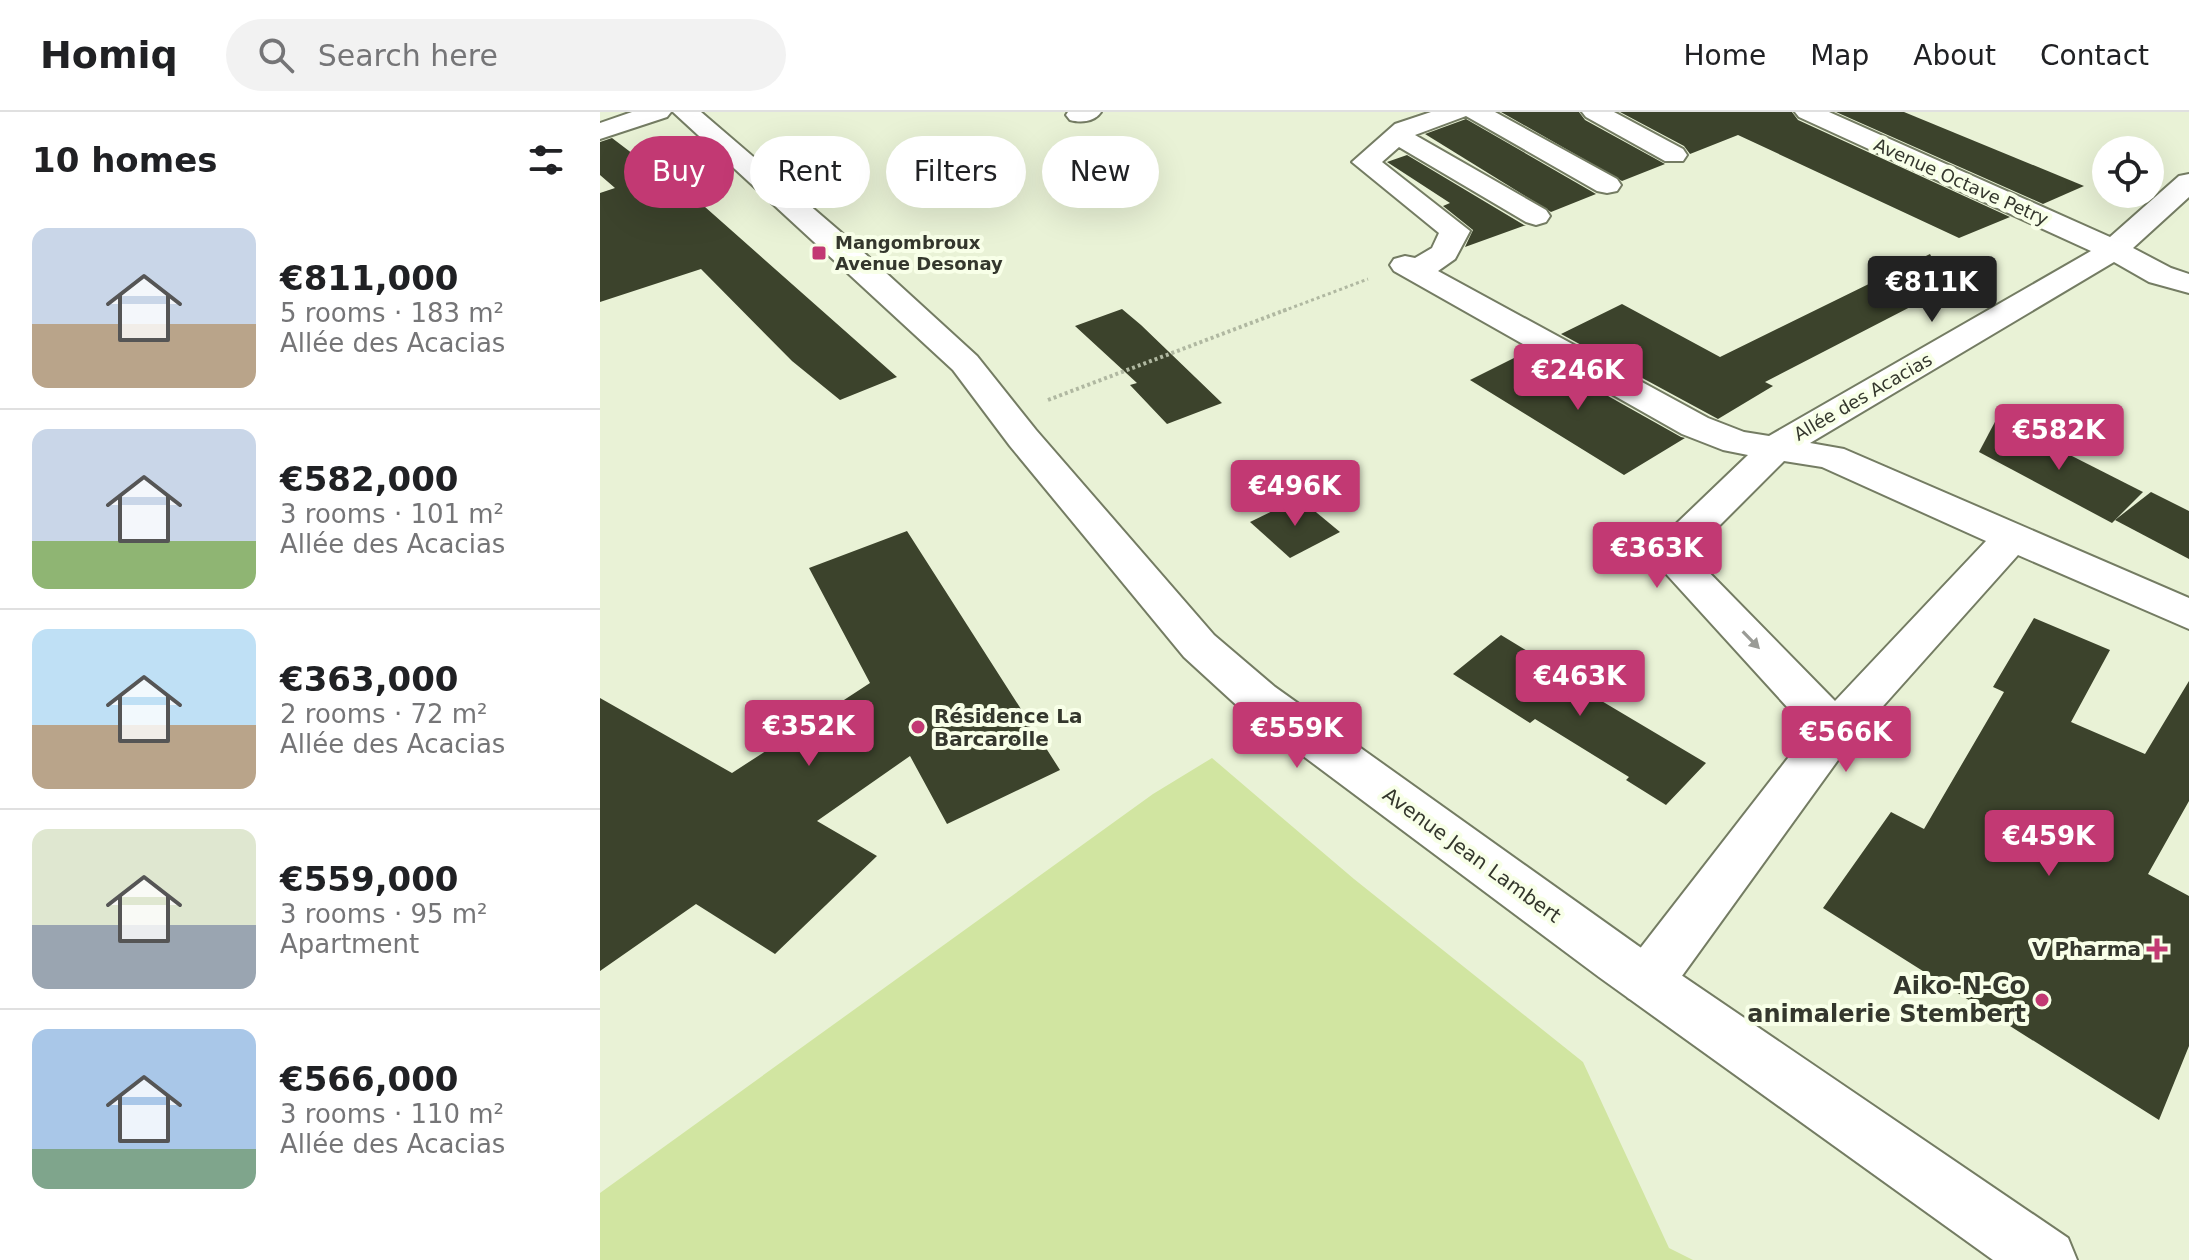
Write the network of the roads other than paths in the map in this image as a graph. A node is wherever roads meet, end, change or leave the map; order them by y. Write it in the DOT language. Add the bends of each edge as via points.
graph roads {
  1 [pos="658,112"];
  2 [pos="686,112"];
  3 [pos="1456,112"];
  4 [pos="1476,112"];
  5 [pos="1595,112"];
  6 [pos="1808,112"];
  7 [pos="600,131"];
  8 [pos="1397,135"];
  9 [pos="1674,155"];
  10 [pos="2189,182"];
  11 [pos="1607,185"];
  12 [pos="1536,216"];
  13 [pos="2114,250"];
  14 [pos="2189,284"];
  15 [pos="1778,446"];
  16 [pos="2010,539"];
  17 [pos="2189,615"];
  18 [pos="1835,730"];
  19 [pos="1647,981"];
  20 [pos="2046,1260"];
  1 -- 7 [label="street"];
  2 -- 19 [label="street, Avenue Jean Lambert" via="965,363 1199,646 1259,699"];
  3 -- 8 [label="street"];
  4 -- 11 [label="street"];
  5 -- 9 [label="street"];
  6 -- 13 [label="street, Avenue Octave Petry"];
  8 -- 12 [label="street"];
  8 -- 15 [label="street" via="1365,162 1455,231 1444,253 1410,268 1695,426 1736,442"];
  10 -- 13 [label="street"];
  13 -- 14 [label="street, Avenue Octave Petry"];
  13 -- 15 [label="street, Allée des Acacias"];
  15 -- 16 [label="street, Allée des Acacias" via="1831,457"];
  15 -- 18 [label="street, Allée des Acacias, one-way" via="1668,554"];
  16 -- 17 [label="street, Allée des Acacias"];
  16 -- 18 [label="street"];
  18 -- 19 [label="street"];
  19 -- 20 [label="street, Avenue Jean Lambert"];
}
